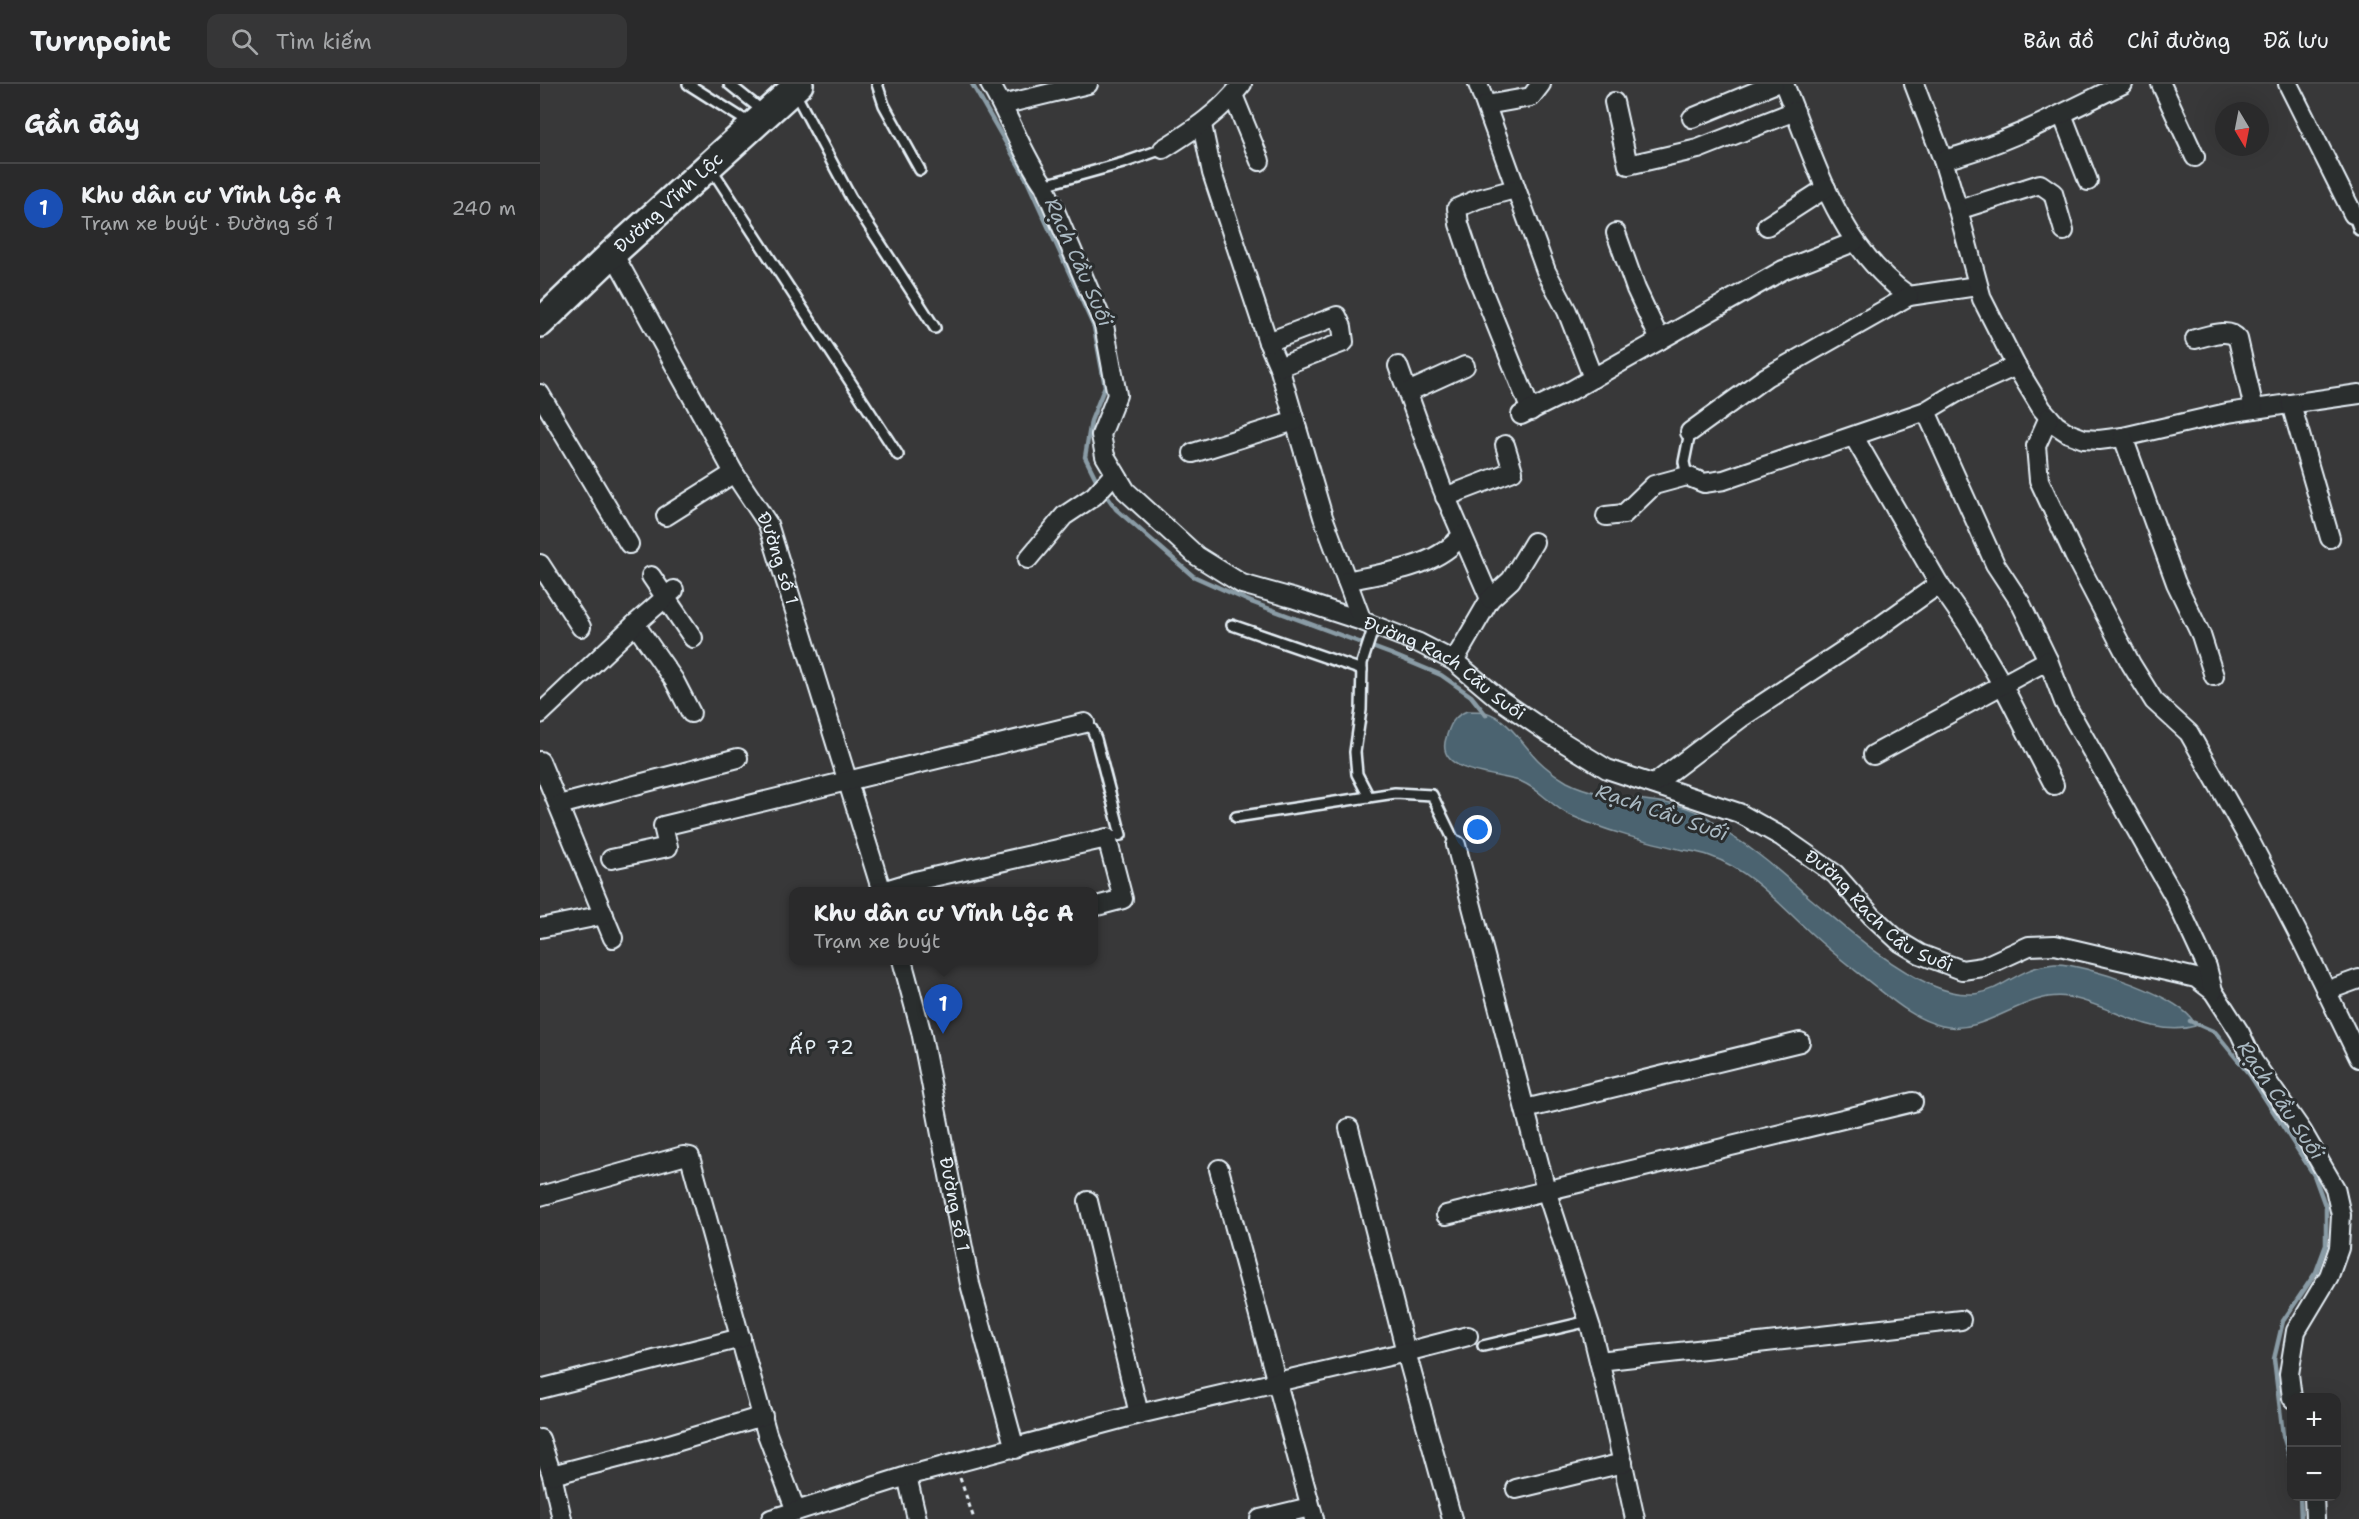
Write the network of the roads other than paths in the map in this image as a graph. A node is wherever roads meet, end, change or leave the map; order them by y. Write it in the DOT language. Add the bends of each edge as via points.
graph roads {
  1 [pos="688,84"];
  2 [pos="729,84"];
  3 [pos="877,84"];
  4 [pos="990,84"];
  5 [pos="1088,84"];
  6 [pos="1478,84"];
  7 [pos="1541,84"];
  8 [pos="1774,84"];
  9 [pos="1784,84"];
  10 [pos="1914,84"];
  11 [pos="2123,84"];
  12 [pos="2161,84"];
  13 [pos="2288,84"];
  14 [pos="796,87"];
  15 [pos="1238,89"];
  16 [pos="1614,102"];
  17 [pos="1002,105"];
  18 [pos="1486,105"];
  19 [pos="1795,111"];
  20 [pos="2062,114"];
  21 [pos="1692,118"];
  22 [pos="760,120"];
  23 [pos="1202,125"];
  24 [pos="1163,148"];
  25 [pos="2195,158"];
  26 [pos="1943,160"];
  27 [pos="1260,161"];
  28 [pos="710,166"];
  29 [pos="920,170"];
  30 [pos="2088,180"];
  31 [pos="1044,185"];
  32 [pos="1826,188"];
  33 [pos="1515,189"];
  34 [pos="1958,210"];
  35 [pos="2356,222"];
  36 [pos="1767,226"];
  37 [pos="2064,231"];
  38 [pos="1616,234"];
  39 [pos="1854,242"];
  40 [pos="612,253"];
  41 [pos="1977,286"];
  42 [pos="1909,296"];
  43 [pos="540,323"];
  44 [pos="935,328"];
  45 [pos="2195,339"];
  46 [pos="1660,340"];
  47 [pos="1268,342"];
  48 [pos="1398,366"];
  49 [pos="1465,366"];
  50 [pos="2016,366"];
  51 [pos="1279,367"];
  52 [pos="1593,378"];
  53 [pos="1408,392"];
  54 [pos="540,394"];
  55 [pos="2359,394"];
  56 [pos="2291,404"];
  57 [pos="2254,409"];
  58 [pos="1926,411"];
  59 [pos="2049,417"];
  60 [pos="1294,421"];
  61 [pos="1690,432"];
  62 [pos="1854,437"];
  63 [pos="2123,437"];
  64 [pos="1505,445"];
  65 [pos="1193,453"];
  66 [pos="898,455"];
  67 [pos="734,473"];
  68 [pos="1687,476"];
  69 [pos="1111,478"];
  70 [pos="1445,496"];
  71 [pos="666,516"];
  72 [pos="1606,516"];
  73 [pos="1462,535"];
  74 [pos="2330,538"];
  75 [pos="1534,542"];
  76 [pos="629,544"];
  77 [pos="1028,559"];
  78 [pos="540,564"];
  79 [pos="651,576"];
  80 [pos="1347,580"];
  81 [pos="1939,584"];
  82 [pos="670,594"];
  83 [pos="1490,599"];
  84 [pos="635,624"];
  85 [pos="1232,625"];
  86 [pos="581,627"];
  87 [pos="1369,628"];
  88 [pos="693,638"];
  89 [pos="2048,660"];
  90 [pos="1454,661"];
  91 [pos="1362,666"];
  92 [pos="2214,676"];
  93 [pos="2002,684"];
  94 [pos="691,713"];
  95 [pos="540,714"];
  96 [pos="1085,723"];
  97 [pos="1873,754"];
  98 [pos="738,758"];
  99 [pos="540,761"];
  100 [pos="849,782"];
  101 [pos="1654,784"];
  102 [pos="2054,784"];
  103 [pos="1369,797"];
  104 [pos="559,805"];
  105 [pos="1236,817"];
  106 [pos="1107,838"];
  107 [pos="1456,845"];
  108 [pos="611,859"];
  109 [pos="881,887"];
  110 [pos="897,887"];
  111 [pos="1098,906"];
  112 [pos="604,915"];
  113 [pos="540,928"];
  114 [pos="613,938"];
  115 [pos="903,965"];
  116 [pos="2359,979"];
  117 [pos="2213,991"];
  118 [pos="2326,991"];
  119 [pos="1800,1042"];
  120 [pos="2359,1058"];
  121 [pos="1913,1102"];
  122 [pos="1525,1109"];
  123 [pos="1349,1128"];
  124 [pos="1219,1169"];
  125 [pos="1546,1190"];
  126 [pos="540,1196"];
  127 [pos="1088,1201"];
  128 [pos="1446,1215"];
  129 [pos="1961,1320"];
  130 [pos="1588,1321"];
  131 [pos="741,1338"];
  132 [pos="1475,1341"];
  133 [pos="1406,1352"];
  134 [pos="1599,1361"];
  135 [pos="1277,1382"];
  136 [pos="540,1389"];
  137 [pos="2291,1393"];
  138 [pos="1140,1414"];
  139 [pos="762,1416"];
  140 [pos="540,1439"];
  141 [pos="1016,1449"];
  142 [pos="1623,1463"];
  143 [pos="552,1475"];
  144 [pos="907,1476"];
  145 [pos="1516,1489"];
  146 [pos="2314,1501"];
  147 [pos="796,1511"];
  148 [pos="1312,1513"];
  149 [pos="562,1519"];
  150 [pos="771,1519"];
  151 [pos="917,1519"];
  152 [pos="1260,1519"];
  153 [pos="1452,1519"];
  154 [pos="1635,1519"];
  155 [pos="2314,1519"];
  1 -- 22 [label="lane"];
  2 -- 22 [label="lane"];
  3 -- 29 [label="lane" via="884,105"];
  4 -- 17 [label="street"];
  5 -- 17 [label="street"];
  6 -- 18 [label="street"];
  7 -- 18 [label="street" via="1532,97"];
  8 -- 21 [label="street"];
  9 -- 19 [label="street"];
  10 -- 26 [label="street"];
  11 -- 20 [label="street"];
  12 -- 25 [label="street"];
  13 -- 35 [label="street"];
  14 -- 22 [label="main road, Đường Vĩnh Lộc"];
  14 -- 44 [label="lane" via="851,198"];
  15 -- 23 [label="street"];
  15 -- 27 [label="street"];
  16 -- 19 [label="street" via="1628,165 1698,149"];
  17 -- 31 [label="street"];
  18 -- 33 [label="street"];
  19 -- 32 [label="street"];
  20 -- 26 [label="street"];
  20 -- 30 [label="street"];
  22 -- 28 [label="main road, Đường Vĩnh Lộc"];
  23 -- 24 [label="street"];
  23 -- 47 [label="street" via="1212,172"];
  24 -- 31 [label="lane"];
  26 -- 34 [label="street"];
  28 -- 40 [label="main road, Đường Vĩnh Lộc"];
  28 -- 66 [label="lane"];
  31 -- 69 [label="street" via="1104,324 1117,395 1101,435"];
  32 -- 36 [label="street"];
  32 -- 39 [label="street"];
  33 -- 52 [label="street" via="1545,271 1567,311"];
  33 -- 52 [label="street" via="1457,208 1475,272 1526,413"];
  34 -- 37 [label="street" via="2040,183 2053,193"];
  34 -- 41 [label="street"];
  38 -- 46 [label="street"];
  39 -- 42 [label="street" via="1890,283"];
  39 -- 46 [label="street" via="1783,270"];
  40 -- 43 [label="main road, Đường Vĩnh Lộc"];
  40 -- 67 [label="street, Đường số 1"];
  41 -- 42 [label="street"];
  41 -- 50 [label="street"];
  42 -- 61 [label="street" via="1766,377"];
  45 -- 57 [label="street" via="2229,332 2235,335"];
  46 -- 52 [label="street"];
  47 -- 51 [label="street"];
  47 -- 51 [label="street" via="1337,316 1342,327 1344,342"];
  48 -- 53 [label="street"];
  49 -- 53 [label="street"];
  50 -- 58 [label="street"];
  50 -- 59 [label="street"];
  51 -- 60 [label="street"];
  53 -- 70 [label="street"];
  54 -- 76 [label="street"];
  55 -- 56 [label="street"];
  56 -- 57 [label="street"];
  56 -- 74 [label="street"];
  57 -- 63 [label="street"];
  58 -- 62 [label="street"];
  58 -- 89 [label="street" via="1995,564 2020,602"];
  59 -- 63 [label="street" via="2068,433 2084,439"];
  59 -- 118 [label="street" via="2036,446 2039,480 2074,555 2154,701 2189,733 2251,843"];
  60 -- 65 [label="street"];
  60 -- 80 [label="street"];
  61 -- 68 [label="lane" via="1684,462"];
  62 -- 68 [label="street" via="1724,480 1704,483"];
  62 -- 81 [label="street"];
  63 -- 92 [label="street"];
  64 -- 70 [label="street" via="1513,471"];
  67 -- 71 [label="street"];
  67 -- 100 [label="street, Đường số 1" via="768,524"];
  68 -- 72 [label="street" via="1654,485 1624,514"];
  69 -- 77 [label="street" via="1094,496 1064,516"];
  69 -- 87 [label="street, Đường Rạch Cầu Suối" via="1197,556 1242,584 1292,598"];
  70 -- 73 [label="street"];
  73 -- 80 [label="street" via="1445,553 1431,559"];
  73 -- 83 [label="street"];
  75 -- 83 [label="street" via="1511,580"];
  78 -- 86 [label="street"];
  79 -- 82 [label="street"];
  80 -- 87 [label="street"];
  81 -- 93 [label="street"];
  81 -- 101 [label="street" via="1741,718"];
  82 -- 84 [label="street"];
  82 -- 88 [label="street"];
  83 -- 90 [label="street"];
  84 -- 94 [label="street" via="674,680"];
  84 -- 95 [label="street"];
  85 -- 91 [label="lane"];
  87 -- 90 [label="street, Đường Rạch Cầu Suối" via="1419,643"];
  87 -- 91 [label="lane"];
  89 -- 93 [label="street"];
  89 -- 117 [label="street" via="2064,702 2174,896"];
  90 -- 101 [label="street, Đường Rạch Cầu Suối" via="1499,699 1607,769"];
  91 -- 103 [label="lane" via="1355,767"];
  93 -- 97 [label="street"];
  93 -- 102 [label="street"];
  96 -- 100 [label="street"];
  96 -- 106 [label="lane" via="1096,739 1121,835"];
  98 -- 104 [label="street"];
  99 -- 104 [label="street"];
  100 -- 108 [label="street" via="663,826 668,847"];
  100 -- 109 [label="street, Đường số 1"];
  101 -- 117 [label="street, Đường Rạch Cầu Suối" via="1739,813 1782,837 1834,874 1900,942 1943,964 1962,970 1983,967 2029,946 2055,945 2196,978"];
  103 -- 105 [label="lane"];
  103 -- 107 [label="lane" via="1395,793 1432,795"];
  104 -- 112 [label="street"];
  106 -- 110 [label="street"];
  106 -- 111 [label="street" via="1123,899"];
  107 -- 122 [label="street"];
  112 -- 113 [label="street"];
  112 -- 114 [label="street"];
  115 -- 141 [label="street, Đường số 1" via="921,1031 970,1284"];
  116 -- 118 [label="street"];
  117 -- 137 [label="street, Đường Rạch Cầu Suối" via="2253,1061 2323,1166 2335,1188 2341,1215 2339,1248 2329,1276 2296,1331 2289,1374"];
  118 -- 120 [label="street"];
  119 -- 122 [label="street"];
  121 -- 125 [label="street"];
  122 -- 125 [label="street"];
  123 -- 133 [label="street"];
  124 -- 135 [label="street"];
  125 -- 128 [label="street"];
  125 -- 130 [label="street"];
  126 -- 131 [label="street" via="690,1156"];
  127 -- 138 [label="street"];
  129 -- 134 [label="street"];
  130 -- 132 [label="lane"];
  130 -- 134 [label="street"];
  131 -- 136 [label="street"];
  131 -- 139 [label="street"];
  132 -- 133 [label="street"];
  133 -- 135 [label="street"];
  133 -- 153 [label="street"];
  134 -- 142 [label="street"];
  135 -- 138 [label="street"];
  135 -- 148 [label="street"];
  138 -- 141 [label="street"];
  139 -- 143 [label="street"];
  139 -- 147 [label="street"];
  140 -- 143 [label="street"];
  141 -- 144 [label="street"];
  142 -- 145 [label="street"];
  142 -- 154 [label="street"];
  143 -- 149 [label="street"];
  144 -- 147 [label="street"];
  144 -- 151 [label="street"];
  146 -- 155 [label="street"];
  147 -- 150 [label="street"];
  148 -- 152 [label="street"];
}
